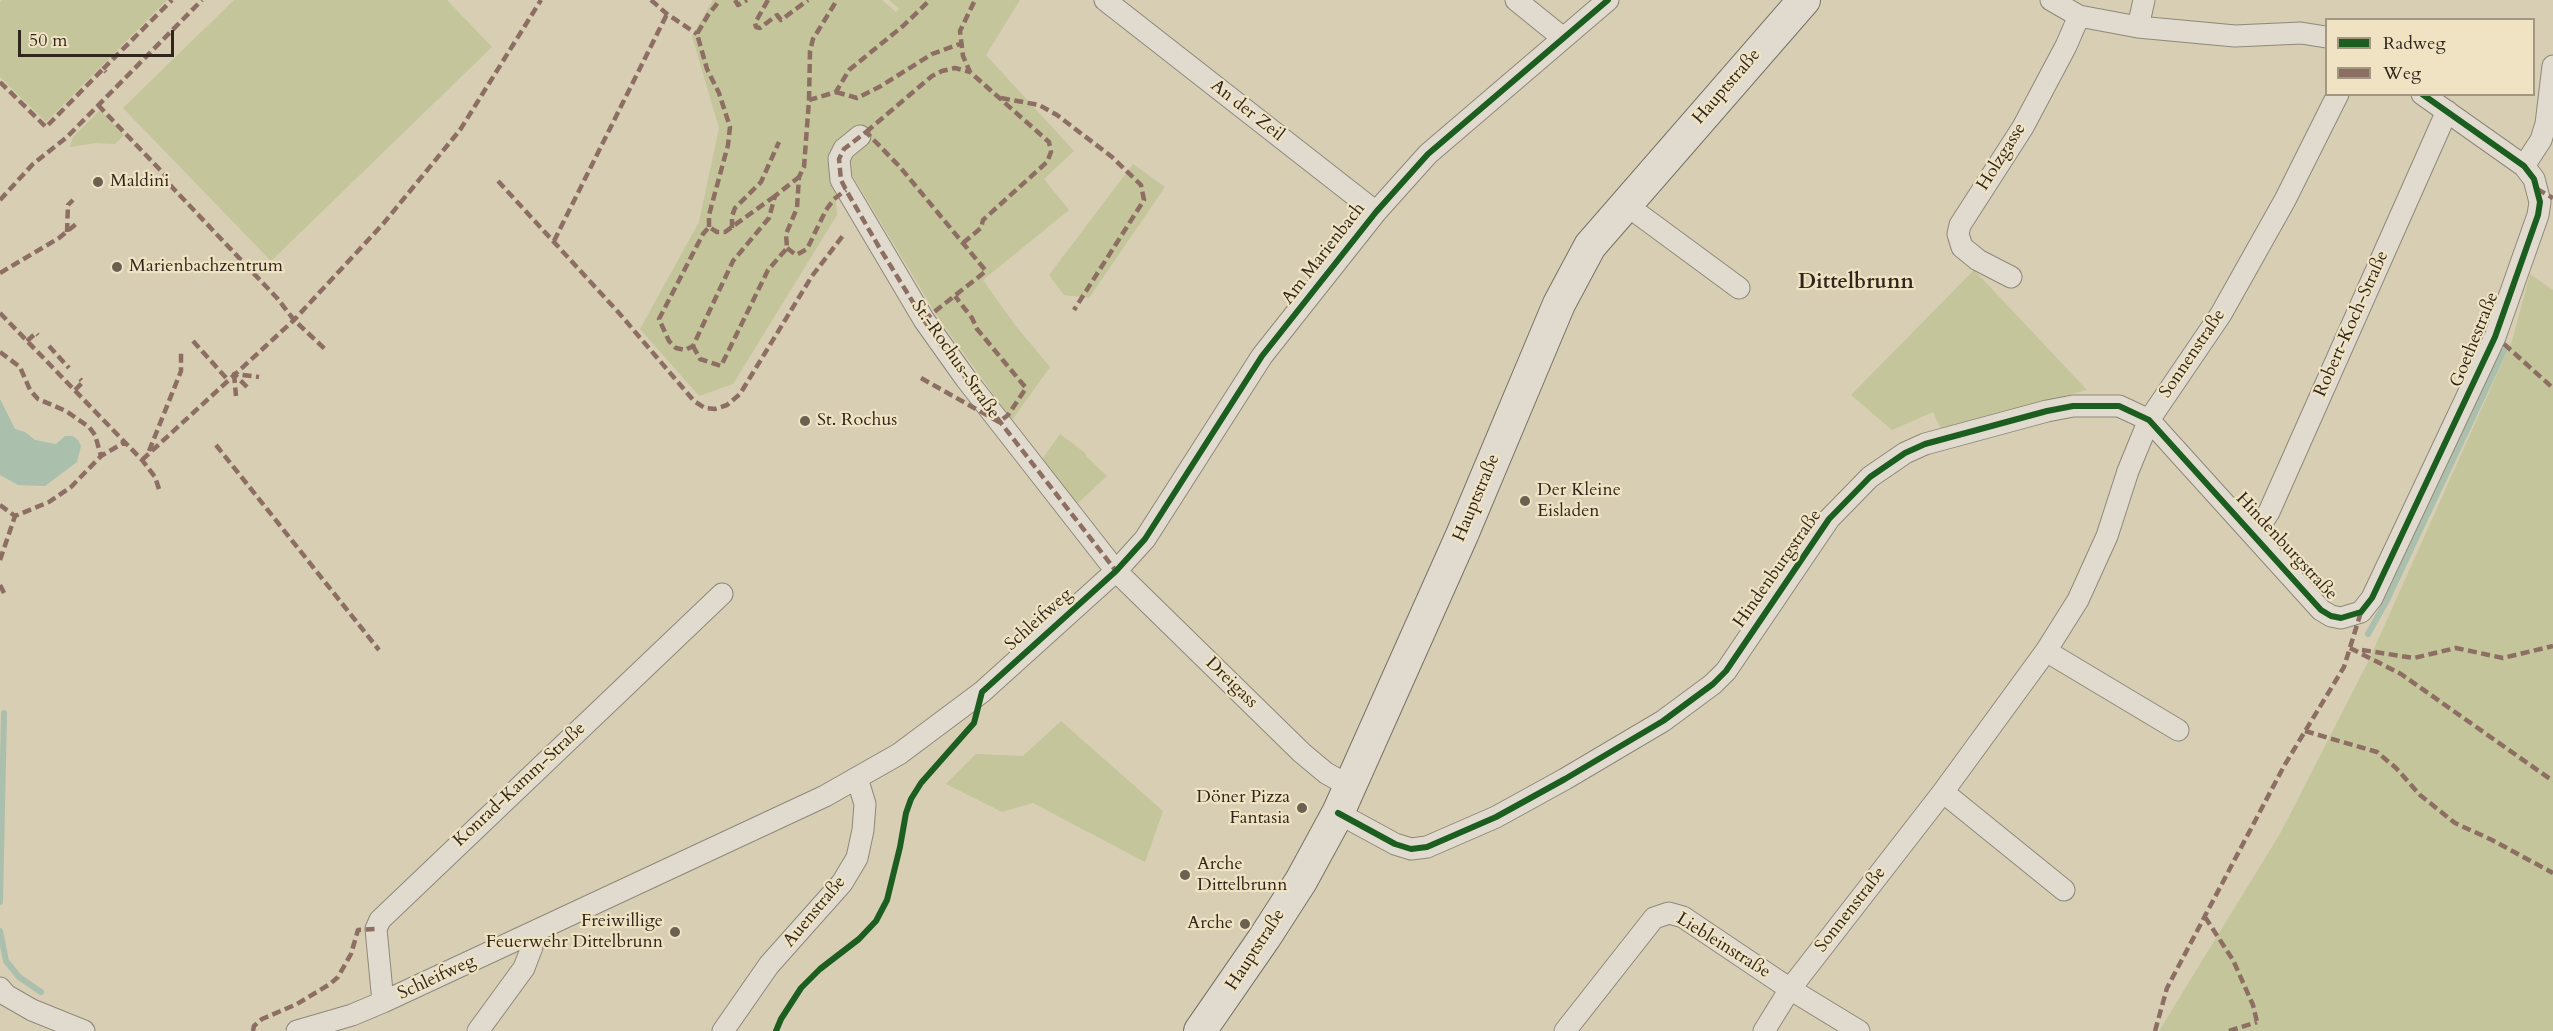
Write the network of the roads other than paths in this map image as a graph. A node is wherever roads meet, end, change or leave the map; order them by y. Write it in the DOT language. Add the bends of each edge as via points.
graph roads {
  1 [pos="1516,0"];
  2 [pos="1608,0"];
  3 [pos="1804,0"];
  4 [pos="2051,0"];
  5 [pos="2144,0"];
  6 [pos="1116,3"];
  7 [pos="2079,16"];
  8 [pos="2138,27"];
  9 [pos="2325,37"];
  10 [pos="1563,38"];
  11 [pos="2553,66"];
  12 [pos="2337,96"];
  13 [pos="2425,96"];
  14 [pos="2447,111"];
  15 [pos="860,136"];
  16 [pos="2523,166"];
  17 [pos="1625,204"];
  18 [pos="1376,212"];
  19 [pos="2011,277"];
  20 [pos="1739,288"];
  21 [pos="2149,420"];
  22 [pos="2254,535"];
  23 [pos="1116,571"];
  24 [pos="722,594"];
  25 [pos="2341,618"];
  26 [pos="2046,651"];
  27 [pos="2178,730"];
  28 [pos="857,778"];
  29 [pos="1943,792"];
  30 [pos="1344,800"];
  31 [pos="2064,890"];
  32 [pos="530,935"];
  33 [pos="1790,989"];
  34 [pos="3,991"];
  35 [pos="383,1002"];
  36 [pos="84,1031"];
  37 [pos="297,1031"];
  38 [pos="478,1031"];
  39 [pos="723,1031"];
  40 [pos="1200,1031"];
  41 [pos="1565,1031"];
  42 [pos="1764,1031"];
  43 [pos="1858,1031"];
  1 -- 10 [label="street"];
  2 -- 10 [label="street, Am Marienbach"];
  3 -- 17 [label="street, Hauptstraße"];
  4 -- 7 [label="street"];
  5 -- 8 [label="street"];
  6 -- 18 [label="street, An der Zeil"];
  7 -- 8 [label="street"];
  7 -- 19 [label="street, Holzgasse" via="2023,127 1960,225 1962,247"];
  8 -- 9 [label="street" via="2235,36 2301,33"];
  10 -- 18 [label="street, Am Marienbach" via="1428,154"];
  11 -- 16 [label="street" via="2546,124 2541,140"];
  12 -- 21 [label="street, Sonnenstraße" via="2221,314"];
  13 -- 14 [label="street, Goethestraße"];
  14 -- 16 [label="street, Goethestraße"];
  14 -- 22 [label="street, Robert-Koch-Straße" via="2269,512"];
  15 -- 23 [label="street, St.-Rochus-Straße" via="844,149 839,159 841,180 879,247 966,379"];
  16 -- 25 [label="street, Goethestraße" via="2534,179 2540,202 2538,215 2495,337 2372,598 2361,612"];
  17 -- 20 [label="street"];
  17 -- 30 [label="street, Hauptstraße" via="1590,246 1559,304"];
  18 -- 23 [label="street, Am Marienbach" via="1262,356 1145,539"];
  21 -- 22 [label="street, Hindenburgstraße"];
  21 -- 26 [label="street, Sonnenstraße" via="2107,536 2078,600"];
  21 -- 30 [label="street, Hindenburgstraße" via="2118,406 2073,406 1956,434 1905,453 1870,477 1829,519 1726,671 1698,697 1496,817 1427,847 1411,849 1395,844"];
  22 -- 25 [label="street, Hindenburgstraße" via="2321,610"];
  23 -- 28 [label="street, Schleifweg" via="982,692 899,753"];
  23 -- 30 [label="street, Dreigass" via="1326,773"];
  24 -- 35 [label="street, Konrad-Kamm-Straße" via="380,920 376,929"];
  26 -- 27 [label="street"];
  26 -- 29 [label="street, Sonnenstraße"];
  28 -- 32 [label="street, Schleifweg"];
  28 -- 39 [label="street, Auenstraße" via="865,804 857,858 842,883 769,966"];
  29 -- 31 [label="street"];
  29 -- 33 [label="street, Sonnenstraße"];
  30 -- 40 [label="street, Hauptstraße" via="1300,881"];
  32 -- 35 [label="street, Schleifweg"];
  32 -- 38 [label="street" via="532,947 524,968"];
  33 -- 41 [label="street, Liebleinstraße" via="1683,917 1676,913 1661,914"];
  33 -- 42 [label="street, Sonnenstraße"];
  33 -- 43 [label="street"];
  34 -- 36 [label="street" via="32,1010"];
  35 -- 37 [label="street, Schleifweg"];
}
